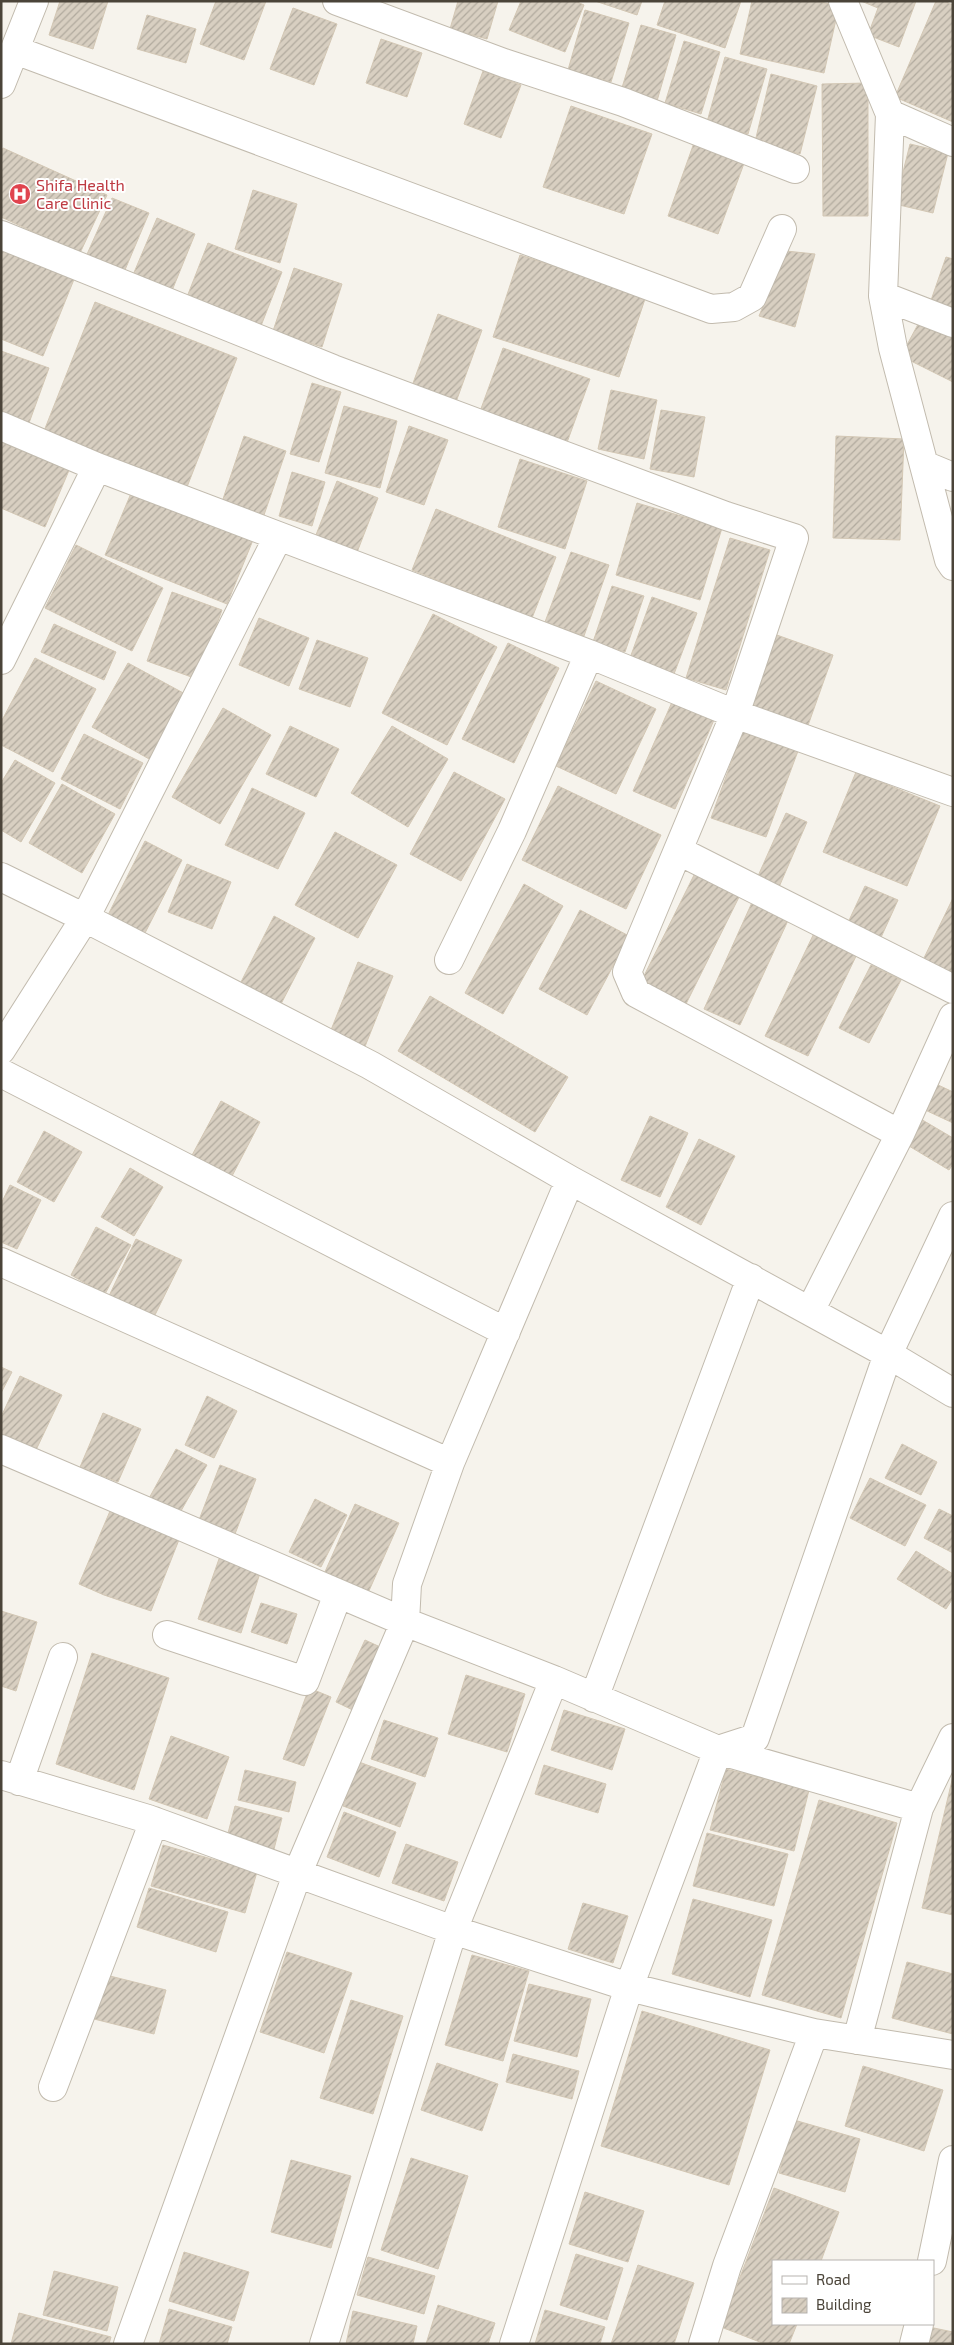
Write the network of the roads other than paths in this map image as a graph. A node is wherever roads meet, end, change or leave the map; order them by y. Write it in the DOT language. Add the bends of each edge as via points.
graph roads {
  1 [pos="34,1"];
  2 [pos="337,1"];
  3 [pos="843,1"];
  4 [pos="15,50"];
  5 [pos="1,84"];
  6 [pos="890,114"];
  7 [pos="953,142"];
  8 [pos="795,170"];
  9 [pos="782,229"];
  10 [pos="1,235"];
  11 [pos="883,296"];
  12 [pos="953,323"];
  13 [pos="1,426"];
  14 [pos="924,465"];
  15 [pos="97,467"];
  16 [pos="953,477"];
  17 [pos="278,537"];
  18 [pos="953,566"];
  19 [pos="589,654"];
  20 [pos="1,660"];
  21 [pos="735,714"];
  22 [pos="953,792"];
  23 [pos="679,851"];
  24 [pos="1,877"];
  25 [pos="85,918"];
  26 [pos="449,960"];
  27 [pos="953,988"];
  28 [pos="953,1018"];
  29 [pos="1,1050"];
  30 [pos="1,1073"];
  31 [pos="900,1134"];
  32 [pos="570,1180"];
  33 [pos="953,1216"];
  34 [pos="1,1262"];
  35 [pos="751,1278"];
  36 [pos="810,1311"];
  37 [pos="506,1332"];
  38 [pos="888,1354"];
  39 [pos="953,1393"];
  40 [pos="1,1450"];
  41 [pos="450,1464"];
  42 [pos="338,1594"];
  43 [pos="405,1622"];
  44 [pos="166,1635"];
  45 [pos="63,1657"];
  46 [pos="554,1680"];
  47 [pos="594,1698"];
  48 [pos="953,1738"];
  49 [pos="718,1750"];
  50 [pos="10,1778"];
  51 [pos="919,1808"];
  52 [pos="154,1821"];
  53 [pos="298,1872"];
  54 [pos="453,1930"];
  55 [pos="629,1987"];
  56 [pos="814,2033"];
  57 [pos="857,2040"];
  58 [pos="953,2055"];
  59 [pos="53,2088"];
  60 [pos="953,2160"];
  61 [pos="932,2260"];
  62 [pos="919,2325"];
  63 [pos="128,2344"];
  64 [pos="324,2344"];
  65 [pos="514,2344"];
  66 [pos="703,2344"];
  67 [pos="914,2344"];
  1 -- 4 [label="street"];
  2 -- 8 [label="street" via="623,102"];
  3 -- 6 [label="street"];
  4 -- 5 [label="street"];
  4 -- 9 [label="street" via="710,309 734,306 752,297"];
  6 -- 7 [label="street"];
  6 -- 11 [label="street"];
  10 -- 21 [label="street" via="333,368 726,516 794,538"];
  11 -- 12 [label="street"];
  11 -- 14 [label="street" via="893,348"];
  13 -- 15 [label="street"];
  14 -- 16 [label="street"];
  14 -- 18 [label="street"];
  15 -- 17 [label="street"];
  15 -- 20 [label="street"];
  17 -- 19 [label="street"];
  17 -- 25 [label="street"];
  19 -- 21 [label="street"];
  19 -- 26 [label="street" via="512,831"];
  21 -- 22 [label="street"];
  21 -- 23 [label="street"];
  23 -- 27 [label="street"];
  23 -- 31 [label="street" via="627,972 636,993"];
  24 -- 25 [label="street"];
  25 -- 29 [label="street"];
  25 -- 32 [label="street" via="370,1065"];
  28 -- 31 [label="street"];
  30 -- 37 [label="street"];
  31 -- 36 [label="street"];
  32 -- 35 [label="street"];
  32 -- 37 [label="street"];
  33 -- 38 [label="street"];
  34 -- 41 [label="street"];
  35 -- 36 [label="street"];
  35 -- 47 [label="street"];
  36 -- 38 [label="street"];
  37 -- 41 [label="street"];
  38 -- 39 [label="street"];
  38 -- 49 [label="street" via="755,1738"];
  40 -- 42 [label="street"];
  41 -- 43 [label="street" via="407,1584"];
  42 -- 43 [label="street"];
  42 -- 44 [label="street" via="305,1681"];
  43 -- 46 [label="street"];
  43 -- 53 [label="street"];
  45 -- 50 [label="street"];
  46 -- 47 [label="street"];
  46 -- 54 [label="street"];
  47 -- 49 [label="street"];
  48 -- 51 [label="street"];
  49 -- 51 [label="street"];
  49 -- 55 [label="street"];
  50 -- 52 [label="street"];
  51 -- 57 [label="street"];
  52 -- 53 [label="street"];
  52 -- 59 [label="street"];
  53 -- 54 [label="street"];
  53 -- 63 [label="street"];
  54 -- 55 [label="street"];
  54 -- 64 [label="street"];
  55 -- 56 [label="street"];
  55 -- 65 [label="street"];
  56 -- 57 [label="street"];
  56 -- 66 [label="street" via="728,2266"];
  57 -- 58 [label="street"];
  60 -- 61 [label="street"];
  62 -- 67 [label="street"];
}
